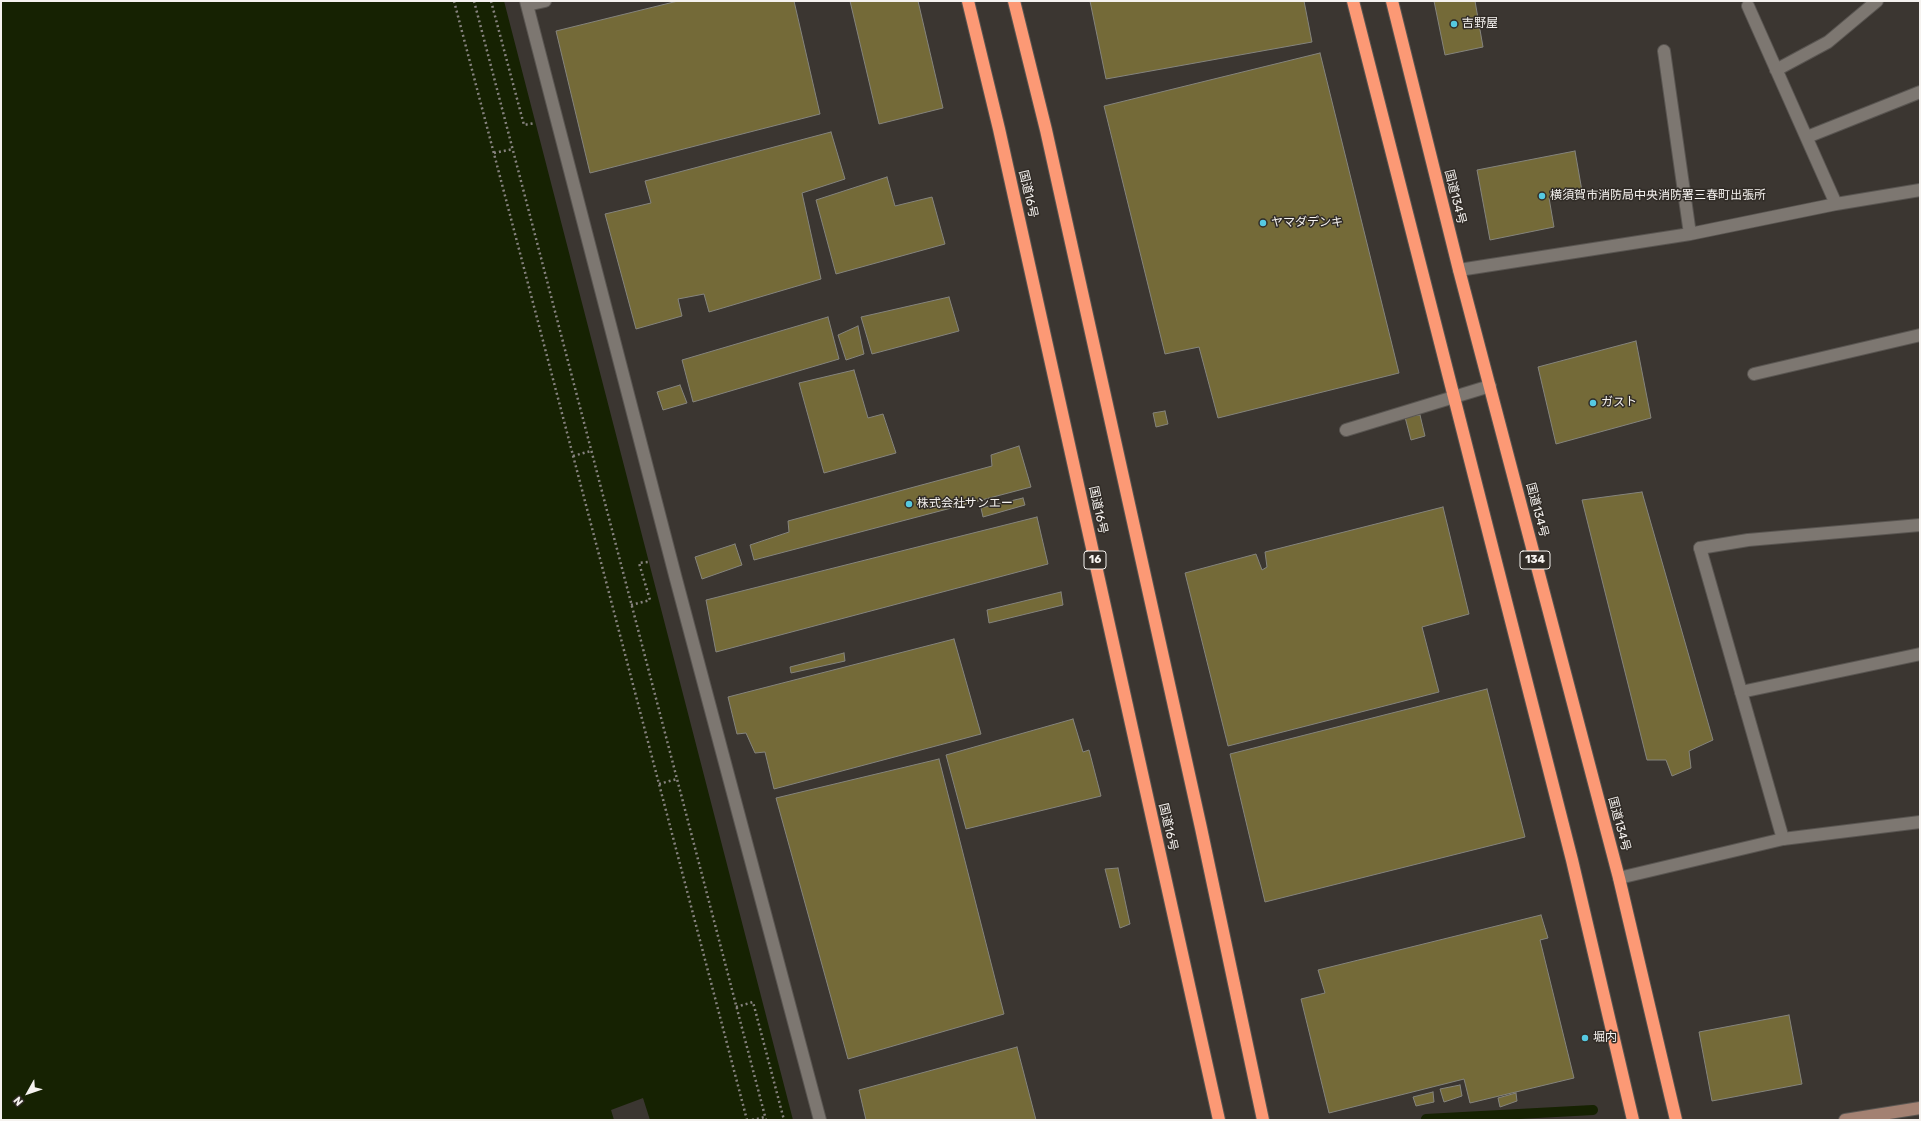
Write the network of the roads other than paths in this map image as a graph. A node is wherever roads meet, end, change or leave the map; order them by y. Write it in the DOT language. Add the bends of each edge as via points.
graph roads {
  1 [pos="545,1"];
  2 [pos="968,1"];
  3 [pos="1014,1"];
  4 [pos="1354,1"];
  5 [pos="1392,1"];
  6 [pos="1877,1"];
  7 [pos="527,3"];
  8 [pos="1748,6"];
  9 [pos="1664,51"];
  10 [pos="1776,70"];
  11 [pos="1920,92"];
  12 [pos="1807,137"];
  13 [pos="1920,190"];
  14 [pos="1836,204"];
  15 [pos="1690,234"];
  16 [pos="1459,270"];
  17 [pos="1920,335"];
  18 [pos="1754,374"];
  19 [pos="1490,386"];
  20 [pos="1454,397"];
  21 [pos="1346,430"];
  22 [pos="1920,525"];
  23 [pos="1920,654"];
  24 [pos="1741,692"];
  25 [pos="1920,822"];
  26 [pos="1783,839"];
  27 [pos="1619,878"];
  28 [pos="1920,1108"];
  29 [pos="820,1120"];
  30 [pos="1218,1120"];
  31 [pos="1263,1120"];
  32 [pos="1633,1120"];
  33 [pos="1676,1120"];
  34 [pos="1845,1120"];
  1 -- 7 [label="street"];
  2 -- 30 [label="highway, 国道16号 / 16" via="999,129"];
  3 -- 31 [label="highway" via="1046,130 1203,836"];
  4 -- 20 [label="highway"];
  5 -- 16 [label="highway, 国道134号 / 134"];
  6 -- 10 [label="street" via="1828,42"];
  7 -- 29 [label="street"];
  8 -- 10 [label="street"];
  9 -- 15 [label="street"];
  10 -- 12 [label="street"];
  11 -- 12 [label="street"];
  12 -- 14 [label="street"];
  13 -- 14 [label="street"];
  14 -- 15 [label="street"];
  15 -- 16 [label="street"];
  16 -- 19 [label="highway, 国道134号 / 134"];
  17 -- 18 [label="street"];
  19 -- 20 [label="street"];
  19 -- 27 [label="highway, 国道134号 / 134"];
  20 -- 21 [label="street"];
  20 -- 32 [label="highway" via="1572,860"];
  22 -- 24 [label="street" via="1748,540 1700,548"];
  23 -- 24 [label="street"];
  24 -- 26 [label="street"];
  25 -- 26 [label="street"];
  26 -- 27 [label="street"];
  27 -- 33 [label="highway, 国道134号 / 134"];
  28 -- 34 [label="street"];
}
